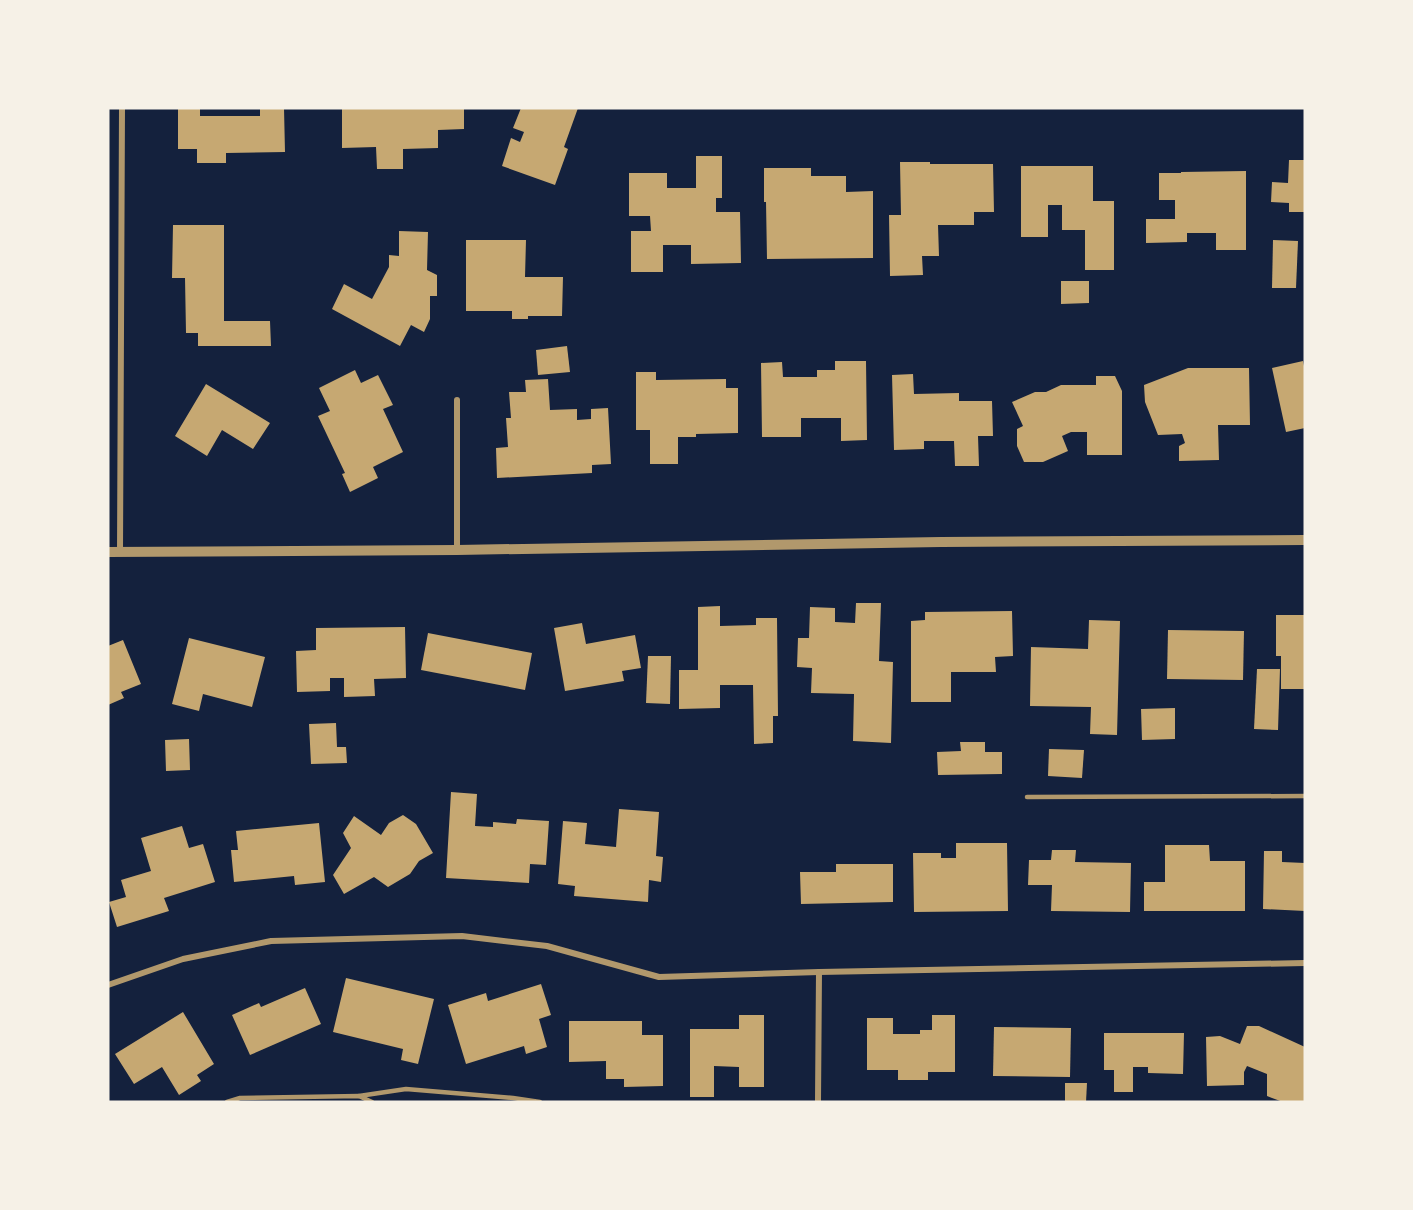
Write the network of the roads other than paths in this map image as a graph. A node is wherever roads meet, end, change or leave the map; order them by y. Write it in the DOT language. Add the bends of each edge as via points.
graph roads {
  1 [pos="122,108"];
  2 [pos="457,400"];
  3 [pos="1305,540"];
  4 [pos="457,550"];
  5 [pos="114,552"];
  6 [pos="1305,796"];
  7 [pos="1027,797"];
  8 [pos="1305,963"];
  9 [pos="819,972"];
  10 [pos="108,984"];
  11 [pos="359,1096"];
  12 [pos="228,1102"];
  13 [pos="372,1102"];
  14 [pos="540,1102"];
  15 [pos="818,1102"];
  1 -- 5 [label="street"];
  2 -- 4 [label="street"];
  3 -- 4 [label="street"];
  4 -- 5 [label="street"];
  6 -- 7 [label="lane"];
  8 -- 9 [label="street"];
  9 -- 10 [label="street" via="659,977 548,946 462,936 271,941 183,959"];
  9 -- 15 [label="street"];
  11 -- 12 [label="lane" via="240,1098"];
  11 -- 13 [label="lane"];
  11 -- 14 [label="lane" via="406,1089"];
}
